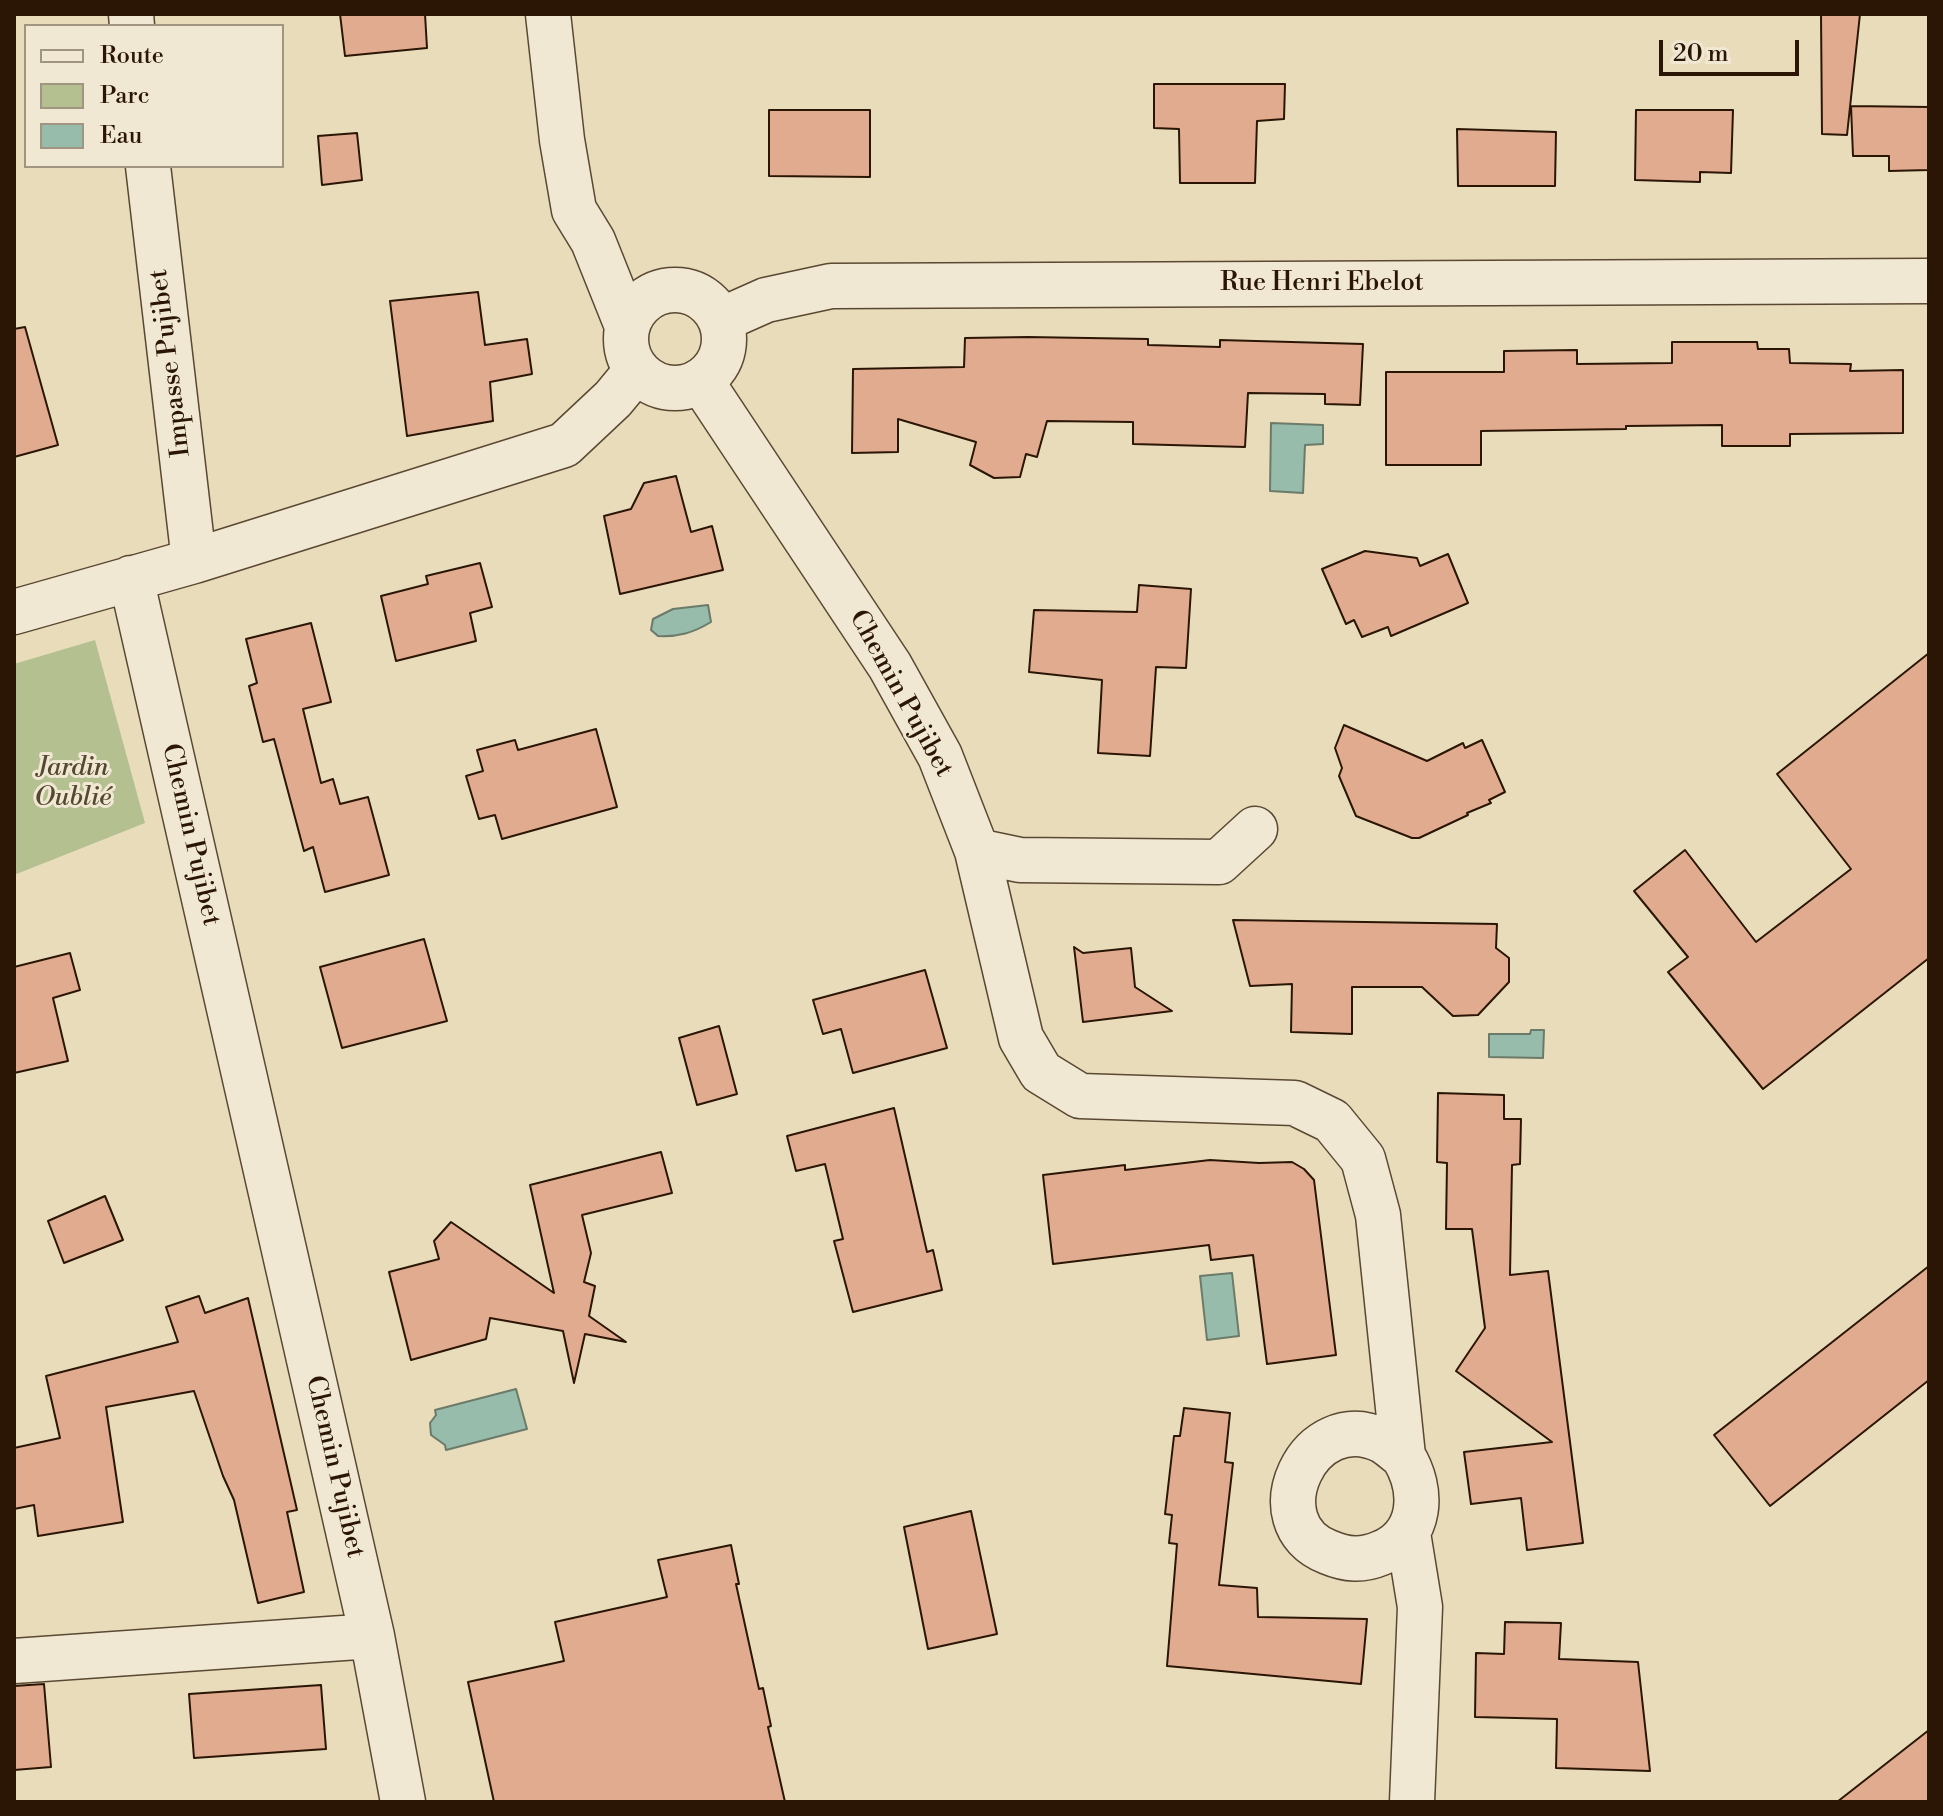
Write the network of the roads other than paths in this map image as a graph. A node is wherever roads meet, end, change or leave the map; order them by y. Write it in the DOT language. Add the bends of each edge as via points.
graph roads {
  1 [pos="548,14"];
  2 [pos="148,168"];
  3 [pos="593,241"];
  4 [pos="1929,281"];
  5 [pos="678,289"];
  6 [pos="721,320"];
  7 [pos="627,326"];
  8 [pos="637,370"];
  9 [pos="701,381"];
  10 [pos="194,561"];
  11 [pos="131,578"];
  12 [pos="14,612"];
  13 [pos="1255,829"];
  14 [pos="977,851"];
  15 [pos="1403,1456"];
  16 [pos="1408,1533"];
  17 [pos="372,1636"];
  18 [pos="14,1661"];
  19 [pos="403,1802"];
  20 [pos="1412,1802"];
  1 -- 3 [label="street" via="574,210"];
  2 -- 10 [label="street, Impasse Pujibet"];
  3 -- 5 [label="street"];
  3 -- 7 [label="street"];
  4 -- 6 [label="street, Rue Henri Ebelot" via="831,286 766,300"];
  5 -- 6 [label="street" via="708,301"];
  5 -- 7 [label="street" via="641,302"];
  6 -- 9 [label="street" via="724,350"];
  7 -- 8 [label="street" via="627,349"];
  8 -- 9 [label="street" via="660,386 688,387"];
  8 -- 10 [label="street" via="564,445"];
  9 -- 14 [label="street, Chemin Pujibet" via="890,666 940,756"];
  10 -- 11 [label="street"];
  11 -- 12 [label="street"];
  11 -- 17 [label="street, Chemin Pujibet"];
  13 -- 14 [label="street" via="1219,862 1020,860"];
  14 -- 15 [label="street, Chemin Pujibet" via="1021,1038 1041,1072 1080,1096 1295,1103 1332,1121 1363,1159 1378,1215"];
  15 -- 16 [label="street" via="1418,1494"];
  15 -- 16 [label="street" via="1384,1441 1361,1435 1337,1437 1316,1448 1293,1489 1304,1534 1322,1550 1344,1559 1368,1559 1390,1550"];
  16 -- 20 [label="street" via="1420,1607"];
  17 -- 18 [label="street"];
  17 -- 19 [label="street, Chemin Pujibet"];
}
